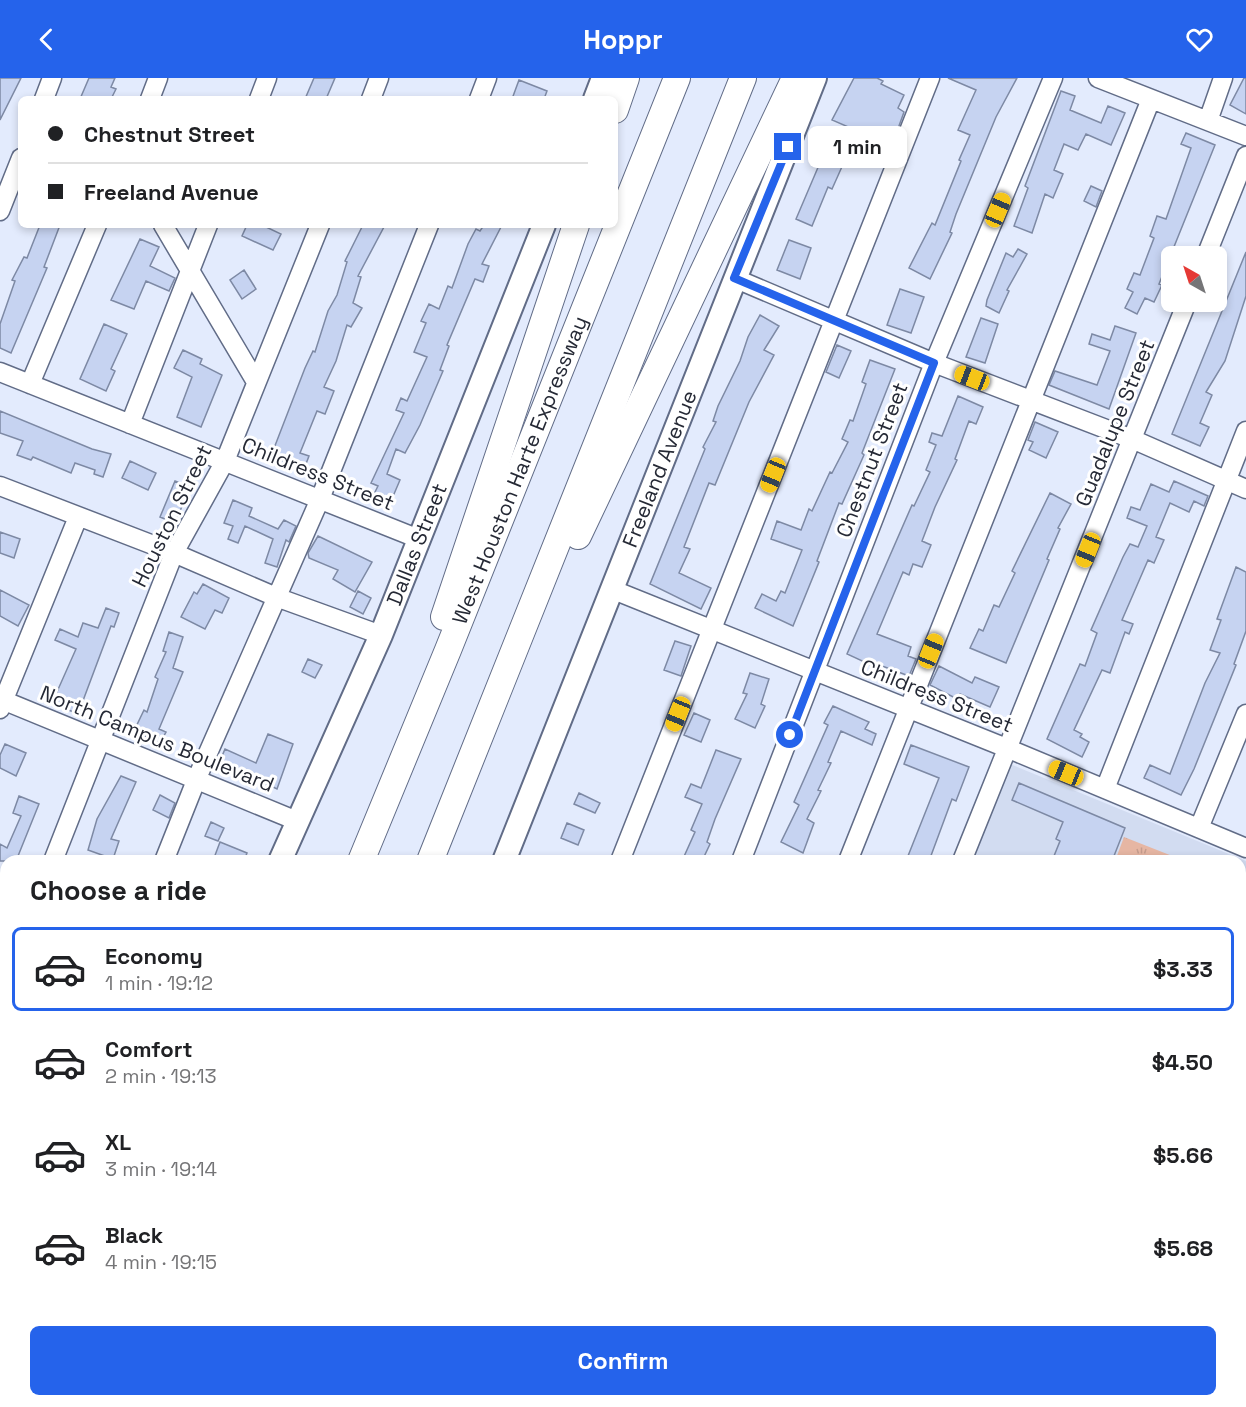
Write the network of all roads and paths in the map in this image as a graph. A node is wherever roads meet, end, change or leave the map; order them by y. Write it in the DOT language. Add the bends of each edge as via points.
graph roads {
  1 [pos="52,78"];
  2 [pos="158,78"];
  3 [pos="267,78"];
  4 [pos="379,78"];
  5 [pos="487,78"];
  6 [pos="603,78"];
  7 [pos="626,78"];
  8 [pos="677,78"];
  9 [pos="743,78"];
  10 [pos="795,78"];
  11 [pos="815,78"];
  12 [pos="930,78"];
  13 [pos="1053,78"];
  14 [pos="1098,78"];
  15 [pos="1223,78"];
  16 [pos="45,96"];
  17 [pos="151,96"];
  18 [pos="260,96"];
  19 [pos="372,96"];
  20 [pos="480,96"];
  21 [pos="596,96"];
  22 [pos="1151,99"];
  23 [pos="618,101"];
  24 [pos="1208,121"];
  25 [pos="1246,136"];
  26 [pos="1246,156"];
  27 [pos="18,166"];
  28 [pos="0,211"];
  29 [pos="618,226"];
  30 [pos="97,228"];
  31 [pos="165,228"];
  32 [pos="207,228"];
  33 [pos="319,228"];
  34 [pos="428,228"];
  35 [pos="543,228"];
  36 [pos="575,228"];
  37 [pos="617,228"];
  38 [pos="1210,246"];
  39 [pos="190,270"];
  40 [pos="734,278"];
  41 [pos="1184,312"];
  42 [pos="834,321"];
  43 [pos="934,363"];
  44 [pos="0,372"];
  45 [pos="256,382"];
  46 [pos="30,384"];
  47 [pos="1031,400"];
  48 [pos="130,424"];
  49 [pos="1246,430"];
  50 [pos="1132,439"];
  51 [pos="225,461"];
  52 [pos="1226,481"];
  53 [pos="0,486"];
  54 [pos="1246,489"];
  55 [pos="320,499"];
  56 [pos="78,518"];
  57 [pos="419,538"];
  58 [pos="174,553"];
  59 [pos="611,589"];
  60 [pos="276,597"];
  61 [pos="711,630"];
  62 [pos="381,635"];
  63 [pos="816,672"];
  64 [pos="1,703"];
  65 [pos="908,709"];
  66 [pos="1246,714"];
  67 [pos="100,741"];
  68 [pos="1008,749"];
  69 [pos="476,750"];
  70 [pos="197,778"];
  71 [pos="1105,789"];
  72 [pos="297,821"];
  73 [pos="1199,828"];
  74 [pos="1246,848"];
  75 [pos="365,849"];
  76 [pos="55,855"];
  77 [pos="166,855"];
  78 [pos="283,855"];
  79 [pos="432,855"];
  80 [pos="506,855"];
  81 [pos="622,855"];
  82 [pos="743,855"];
  83 [pos="850,855"];
  84 [pos="964,855"];
  1 -- 16 [label="street"];
  2 -- 17 [label="street"];
  3 -- 18 [label="street"];
  4 -- 19 [label="street"];
  5 -- 20 [label="street"];
  6 -- 21 [label="main road"];
  7 -- 23 [label="highway"];
  8 -- 29 [label="highway, West Houston Harte Expressway"];
  9 -- 69 [label="highway"];
  10 -- 69 [label="highway"];
  11 -- 40 [label="main road, Freeland Avenue"];
  12 -- 42 [label="street"];
  13 -- 43 [label="street, Chestnut Street"];
  14 -- 22 [label="street"];
  15 -- 24 [label="street"];
  22 -- 24 [label="street"];
  22 -- 47 [label="street"];
  24 -- 25 [label="street"];
  26 -- 38 [label="street"];
  27 -- 28 [label="street"];
  30 -- 46 [label="street"];
  31 -- 39 [label="street"];
  32 -- 39 [label="street"];
  33 -- 45 [label="street, Houston Street"];
  34 -- 55 [label="street"];
  35 -- 57 [label="main road, Dallas Street"];
  36 -- 75 [label="highway"];
  37 -- 75 [label="highway, West Houston Harte Expressway"];
  39 -- 45 [label="street"];
  39 -- 48 [label="street"];
  40 -- 42 [label="street"];
  40 -- 59 [label="main road, Freeland Avenue"];
  41 -- 50 [label="street, Guadalupe Street"];
  42 -- 43 [label="street"];
  42 -- 61 [label="street"];
  43 -- 47 [label="street"];
  43 -- 63 [label="street, Chestnut Street"];
  44 -- 46 [label="street, Childress Street"];
  45 -- 51 [label="street, Houston Street"];
  46 -- 48 [label="street, Childress Street"];
  47 -- 50 [label="street"];
  47 -- 65 [label="street"];
  48 -- 51 [label="street, Childress Street"];
  49 -- 52 [label="street"];
  50 -- 52 [label="street"];
  50 -- 68 [label="street, Guadalupe Street"];
  51 -- 55 [label="street, Childress Street"];
  51 -- 58 [label="street, Houston Street"];
  52 -- 54 [label="street"];
  52 -- 71 [label="street"];
  53 -- 56 [label="street"];
  55 -- 57 [label="street, Childress Street"];
  55 -- 60 [label="street"];
  56 -- 58 [label="street"];
  56 -- 64 [label="street"];
  57 -- 62 [label="main road, Dallas Street"];
  58 -- 60 [label="street"];
  58 -- 67 [label="street, Houston Street"];
  59 -- 61 [label="street, Childress Street"];
  59 -- 80 [label="main road, Freeland Avenue"];
  60 -- 62 [label="street"];
  60 -- 70 [label="street"];
  61 -- 63 [label="street, Childress Street"];
  61 -- 81 [label="street"];
  62 -- 72 [label="main road, Dallas Street"];
  63 -- 65 [label="street, Childress Street"];
  63 -- 82 [label="street, Chestnut Street"];
  64 -- 67 [label="street, North Campus Boulevard"];
  65 -- 68 [label="street, Childress Street"];
  65 -- 83 [label="street"];
  66 -- 73 [label="street"];
  67 -- 70 [label="street, North Campus Boulevard"];
  67 -- 76 [label="street, Houston Street"];
  68 -- 71 [label="street, Childress Street"];
  68 -- 84 [label="street, Guadalupe Street"];
  69 -- 79 [label="highway"];
  70 -- 72 [label="street, North Campus Boulevard"];
  70 -- 77 [label="street"];
  71 -- 73 [label="street, Childress Street"];
  72 -- 78 [label="main road, Dallas Street"];
  73 -- 74 [label="street, Childress Street"];
}
